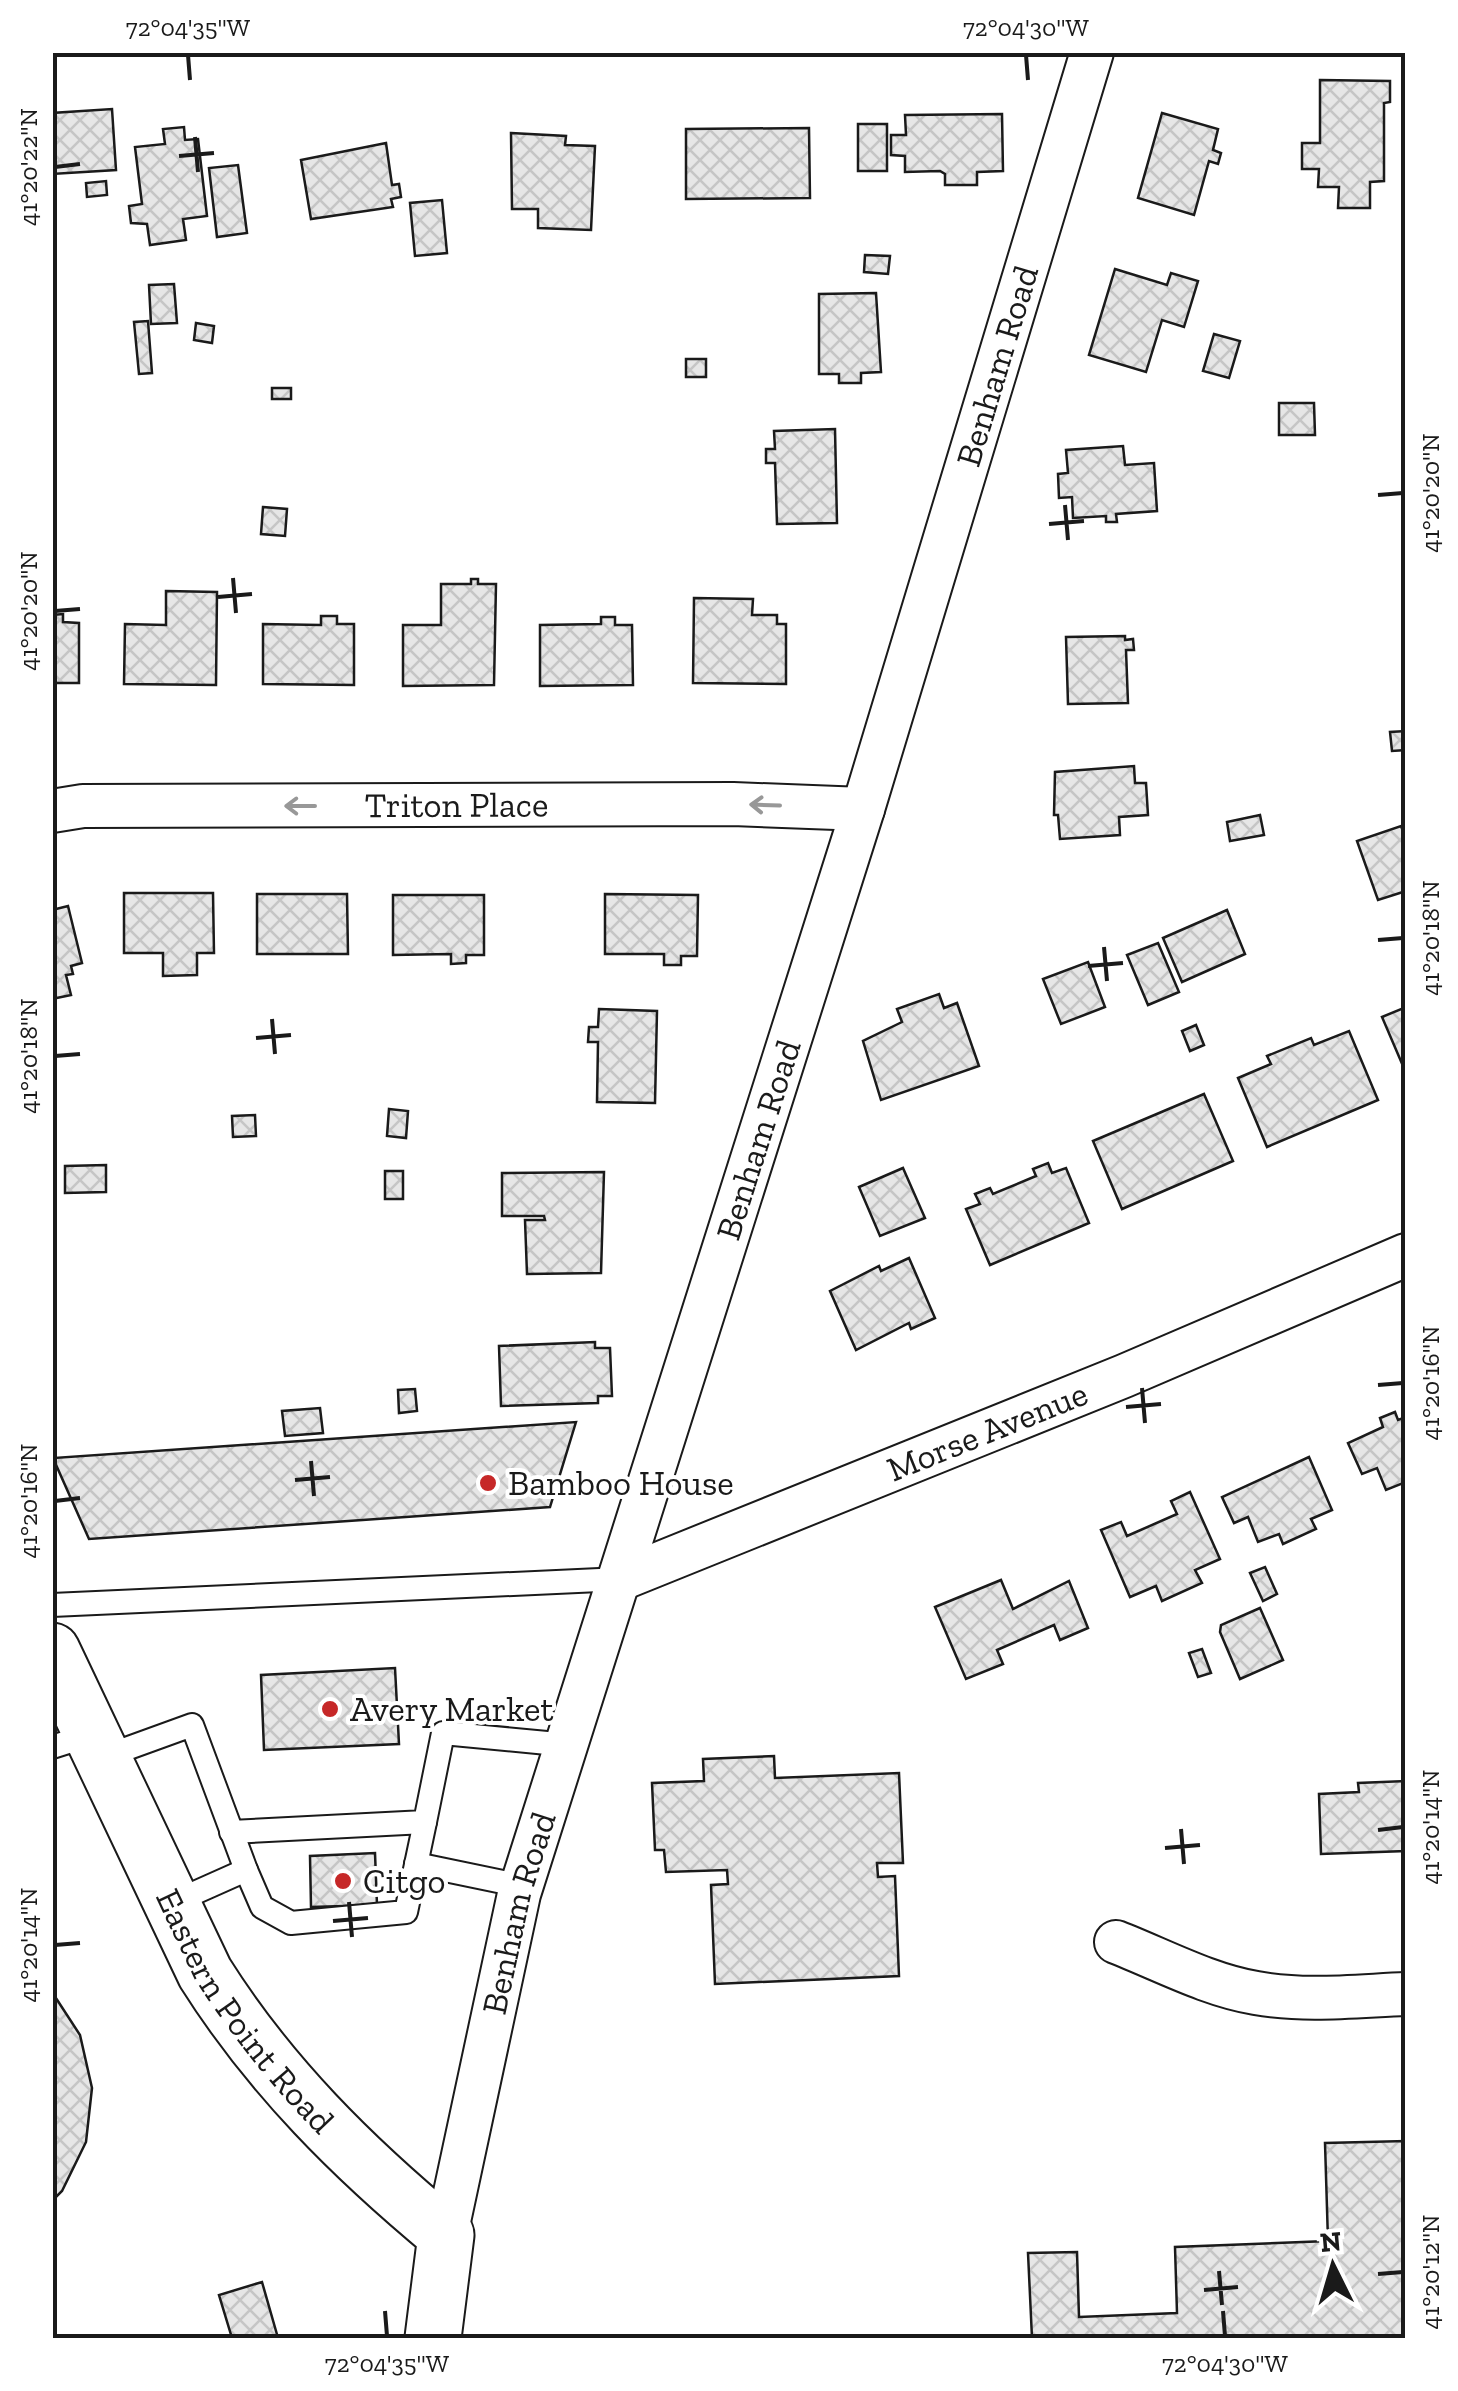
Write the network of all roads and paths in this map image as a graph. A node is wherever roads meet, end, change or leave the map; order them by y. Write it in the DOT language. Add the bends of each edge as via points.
graph roads {
  1 [pos="1092,52"];
  2 [pos="863,809"];
  3 [pos="52,811"];
  4 [pos="1406,1255"];
  5 [pos="622,1579"];
  6 [pos="52,1605"];
  7 [pos="52,1651"];
  8 [pos="568,1744"];
  9 [pos="81,1747"];
  10 [pos="425,1822"];
  11 [pos="232,1832"];
  12 [pos="416,1864"];
  13 [pos="246,1870"];
  14 [pos="522,1886"];
  15 [pos="172,1903"];
  16 [pos="1116,1942"];
  17 [pos="1406,1994"];
  18 [pos="446,2235"];
  19 [pos="434,2338"];
  1 -- 2 [label="street, Benham Road"];
  2 -- 3 [label="street, Triton Place, one-way" via="694,804"];
  2 -- 5 [label="street, Benham Road"];
  4 -- 5 [label="street, Morse Avenue"];
  5 -- 6 [label="lane"];
  5 -- 8 [label="street, Benham Road"];
  7 -- 9 [label="main road, Eastern Point Road"];
  8 -- 10 [label="lane" via="443,1733"];
  8 -- 14 [label="street, Benham Road"];
  9 -- 11 [label="lane" via="192,1726"];
  9 -- 15 [label="main road, Eastern Point Road"];
  10 -- 11 [label="lane"];
  10 -- 12 [label="lane"];
  11 -- 13 [label="lane"];
  12 -- 13 [label="lane" via="406,1912 291,1922 262,1906"];
  12 -- 14 [label="lane"];
  13 -- 15 [label="lane"];
  14 -- 18 [label="street, Benham Road"];
  15 -- 18 [label="main road, Eastern Point Road" via="205,1973 276,2071 357,2159"];
  16 -- 17 [label="street" via="1256,1994"];
  18 -- 19 [label="main road"];
}
